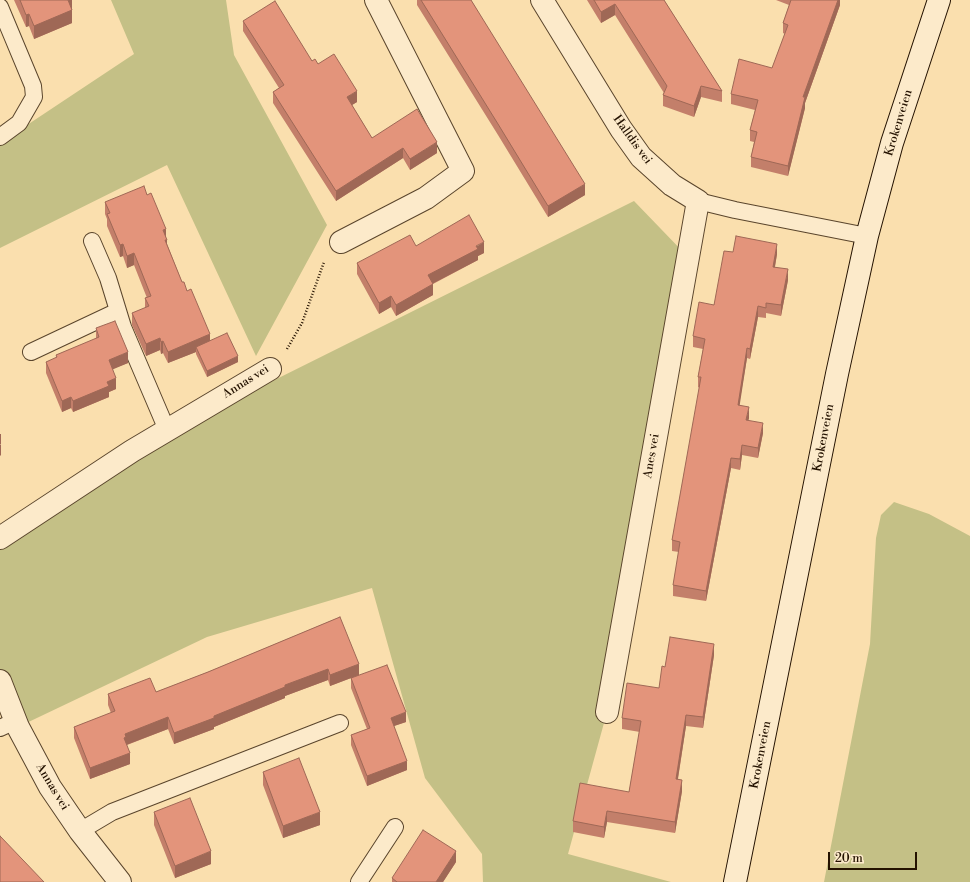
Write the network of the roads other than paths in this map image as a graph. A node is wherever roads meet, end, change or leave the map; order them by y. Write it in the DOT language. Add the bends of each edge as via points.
graph roads {
  1 [pos="376,0"];
  2 [pos="542,0"];
  3 [pos="939,0"];
  4 [pos="0,7"];
  5 [pos="0,137"];
  6 [pos="698,201"];
  7 [pos="866,236"];
  8 [pos="92,241"];
  9 [pos="341,242"];
  10 [pos="118,311"];
  11 [pos="31,352"];
  12 [pos="270,369"];
  13 [pos="167,430"];
  14 [pos="0,538"];
  15 [pos="0,681"];
  16 [pos="607,712"];
  17 [pos="340,723"];
  18 [pos="8,724"];
  19 [pos="395,827"];
  20 [pos="80,831"];
  21 [pos="120,882"];
  22 [pos="359,882"];
  23 [pos="735,882"];
  1 -- 9 [label="street" via="463,171 426,198"];
  2 -- 6 [label="street, Halldis vei" via="641,157 672,185"];
  3 -- 7 [label="street, Krokenveien" via="892,143"];
  4 -- 5 [label="lane" via="33,86 34,98 19,123"];
  6 -- 7 [label="lane, Halldis vei"];
  6 -- 16 [label="street, Anes vei"];
  7 -- 23 [label="street, Krokenveien"];
  8 -- 10 [label="lane" via="108,278"];
  10 -- 11 [label="lane"];
  10 -- 13 [label="lane"];
  12 -- 13 [label="street, Annas vei"];
  13 -- 14 [label="street, Annas vei"];
  15 -- 18 [label="street, Annas vei"];
  17 -- 20 [label="lane" via="112,812"];
  18 -- 20 [label="street, Annas vei"];
  19 -- 22 [label="lane"];
  20 -- 21 [label="street, Annas vei"];
}
